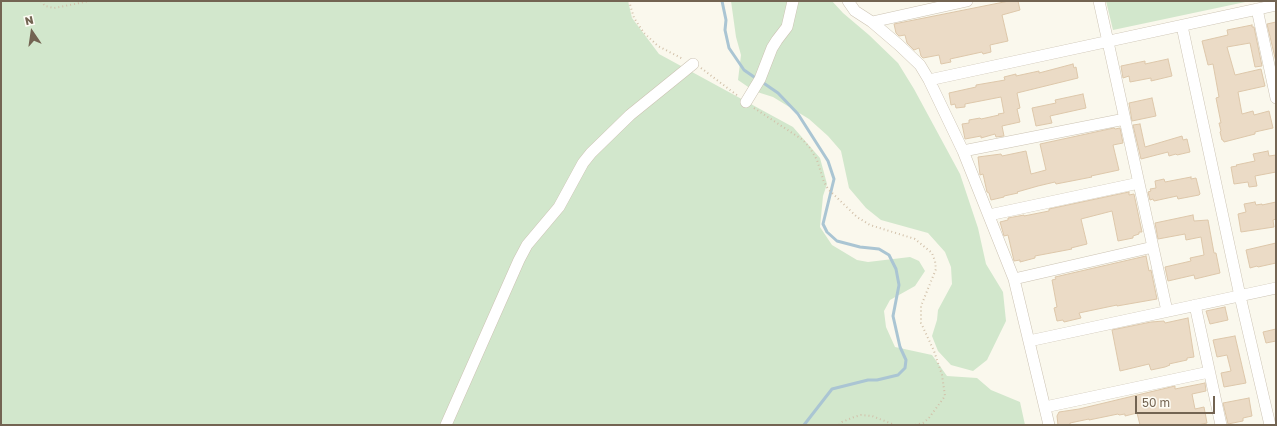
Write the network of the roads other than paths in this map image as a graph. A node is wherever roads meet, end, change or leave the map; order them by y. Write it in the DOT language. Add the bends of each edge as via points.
graph roads {
  1 [pos="793,1"];
  2 [pos="848,1"];
  3 [pos="967,1"];
  4 [pos="1099,1"];
  5 [pos="1276,6"];
  6 [pos="1257,10"];
  7 [pos="872,22"];
  8 [pos="1182,26"];
  9 [pos="1108,42"];
  10 [pos="693,64"];
  11 [pos="929,80"];
  12 [pos="1274,81"];
  13 [pos="1276,98"];
  14 [pos="746,102"];
  15 [pos="1125,119"];
  16 [pos="963,151"];
  17 [pos="1139,182"];
  18 [pos="989,215"];
  19 [pos="1153,247"];
  20 [pos="1014,279"];
  21 [pos="1276,288"];
  22 [pos="1240,296"];
  23 [pos="1195,305"];
  24 [pos="1167,311"];
  25 [pos="1029,341"];
  26 [pos="1209,372"];
  27 [pos="1045,408"];
  28 [pos="446,425"];
  29 [pos="1050,425"];
  30 [pos="1221,425"];
  31 [pos="1270,425"];
  1 -- 14 [label="street" via="788,27 776,40 760,79"];
  2 -- 7 [label="street" via="855,11"];
  3 -- 7 [label="street"];
  4 -- 9 [label="street"];
  5 -- 6 [label="street"];
  6 -- 8 [label="street"];
  6 -- 12 [label="street"];
  7 -- 11 [label="street" via="920,66"];
  8 -- 9 [label="street"];
  8 -- 22 [label="street"];
  9 -- 11 [label="street"];
  9 -- 15 [label="street"];
  10 -- 28 [label="street" via="630,115 591,153 559,207 527,245"];
  11 -- 16 [label="street"];
  12 -- 13 [label="street"];
  15 -- 16 [label="street"];
  15 -- 17 [label="street"];
  16 -- 18 [label="street"];
  17 -- 18 [label="street"];
  17 -- 19 [label="street"];
  18 -- 20 [label="street"];
  19 -- 20 [label="street"];
  19 -- 24 [label="street"];
  20 -- 25 [label="street"];
  21 -- 22 [label="street"];
  22 -- 23 [label="street"];
  22 -- 31 [label="street"];
  23 -- 24 [label="street"];
  23 -- 26 [label="street"];
  24 -- 25 [label="street"];
  25 -- 27 [label="street"];
  26 -- 27 [label="street"];
  26 -- 30 [label="street"];
  27 -- 29 [label="street"];
}
